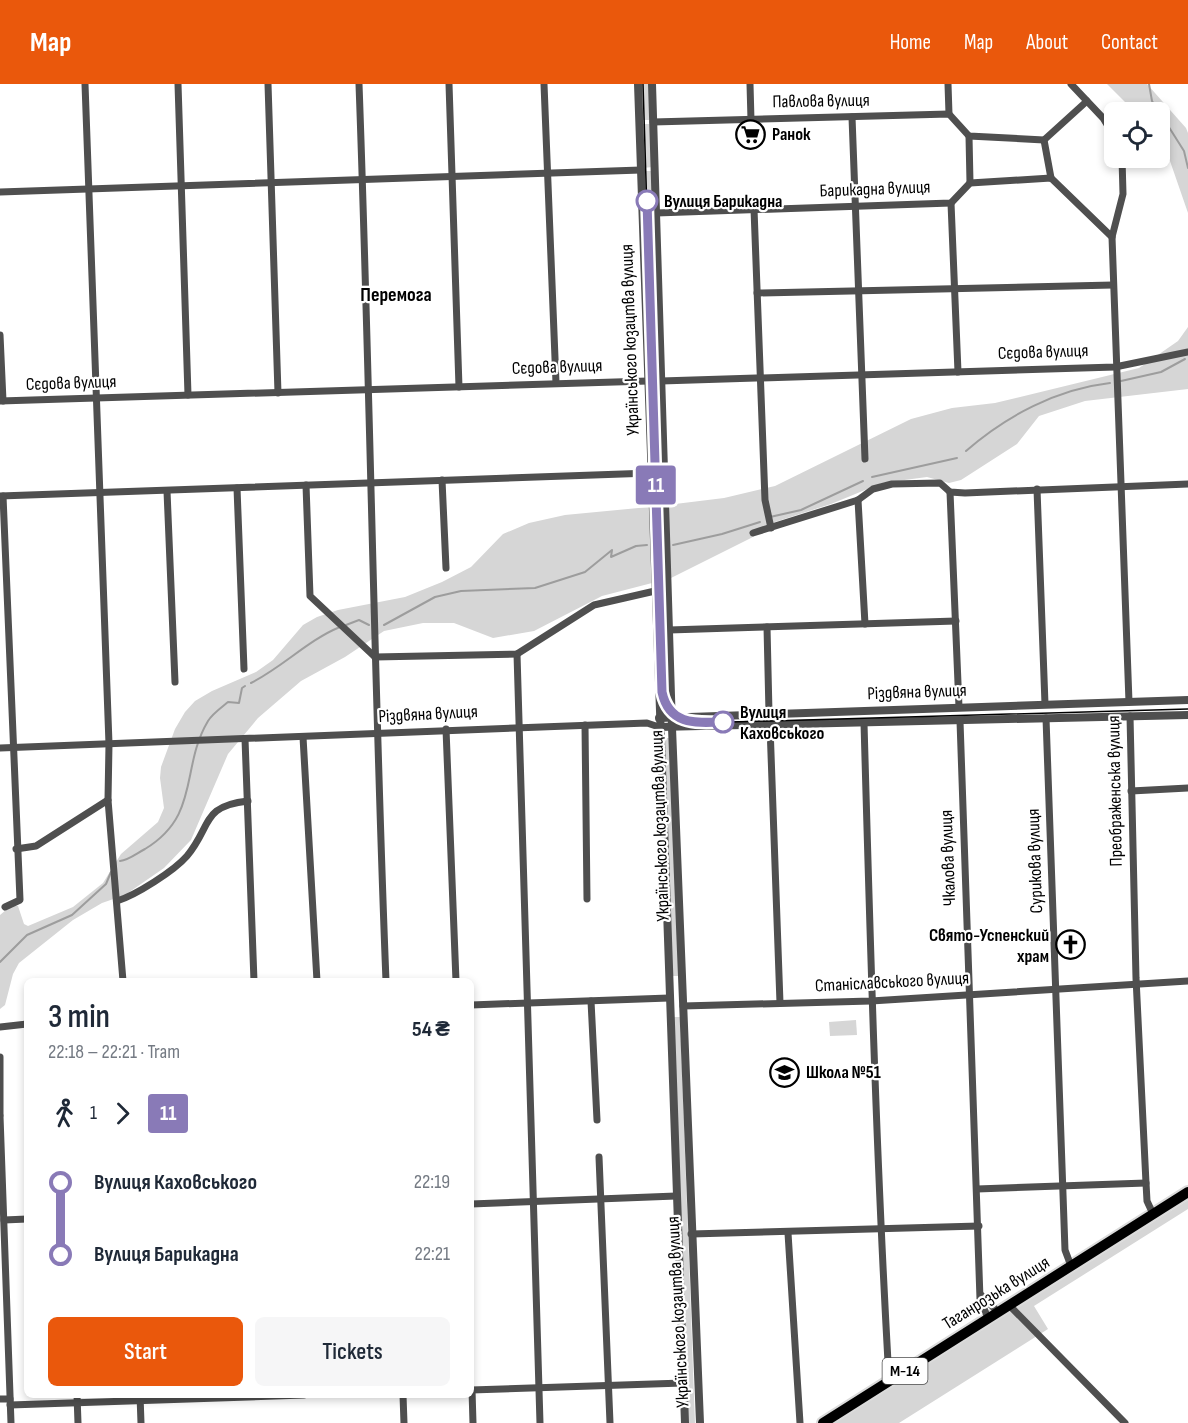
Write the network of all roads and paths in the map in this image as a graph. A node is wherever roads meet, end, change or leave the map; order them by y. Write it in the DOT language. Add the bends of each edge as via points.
graph roads {
  1 [pos="86,84"];
  2 [pos="178,84"];
  3 [pos="268,84"];
  4 [pos="359,84"];
  5 [pos="449,84"];
  6 [pos="544,84"];
  7 [pos="638,84"];
  8 [pos="652,84"];
  9 [pos="750,84"];
  10 [pos="948,84"];
  11 [pos="1071,84"];
  12 [pos="1087,101"];
  13 [pos="949,114"];
  14 [pos="852,117"];
  15 [pos="750,120"];
  16 [pos="639,122"];
  17 [pos="653,122"];
  18 [pos="1104,123"];
  19 [pos="969,136"];
  20 [pos="1044,140"];
  21 [pos="1122,168"];
  22 [pos="640,170"];
  23 [pos="548,173"];
  24 [pos="452,176"];
  25 [pos="1051,178"];
  26 [pos="362,179"];
  27 [pos="271,182"];
  28 [pos="970,183"];
  29 [pos="181,185"];
  30 [pos="89,189"];
  31 [pos="0,192"];
  32 [pos="951,203"];
  33 [pos="856,206"];
  34 [pos="754,209"];
  35 [pos="642,213"];
  36 [pos="656,213"];
  37 [pos="1112,237"];
  38 [pos="1113,285"];
  39 [pos="953,290"];
  40 [pos="757,292"];
  41 [pos="859,292"];
  42 [pos="0,335"];
  43 [pos="1188,352"];
  44 [pos="1115,367"];
  45 [pos="958,372"];
  46 [pos="863,374"];
  47 [pos="761,376"];
  48 [pos="648,381"];
  49 [pos="661,381"];
  50 [pos="556,383"];
  51 [pos="459,387"];
  52 [pos="370,390"];
  53 [pos="278,393"];
  54 [pos="188,395"];
  55 [pos="96,398"];
  56 [pos="2,401"];
  57 [pos="865,459"];
  58 [pos="651,473"];
  59 [pos="442,480"];
  60 [pos="372,483"];
  61 [pos="1188,484"];
  62 [pos="306,486"];
  63 [pos="1119,487"];
  64 [pos="237,488"];
  65 [pos="1037,489"];
  66 [pos="167,490"];
  67 [pos="950,492"];
  68 [pos="99,493"];
  69 [pos="2,496"];
  70 [pos="858,500"];
  71 [pos="771,528"];
  72 [pos="753,533"];
  73 [pos="446,568"];
  74 [pos="655,591"];
  75 [pos="956,621"];
  76 [pos="865,624"];
  77 [pos="767,627"];
  78 [pos="669,630"];
  79 [pos="517,654"];
  80 [pos="375,657"];
  81 [pos="244,669"];
  82 [pos="175,682"];
  83 [pos="1188,700"];
  84 [pos="1129,702"];
  85 [pos="1045,704"];
  86 [pos="959,707"];
  87 [pos="769,713"];
  88 [pos="1188,714"];
  89 [pos="672,716"];
  90 [pos="1130,716"];
  91 [pos="1046,718"];
  92 [pos="960,721"];
  93 [pos="659,722"];
  94 [pos="864,723"];
  95 [pos="585,725"];
  96 [pos="770,726"];
  97 [pos="517,727"];
  98 [pos="672,728"];
  99 [pos="446,729"];
  100 [pos="376,733"];
  101 [pos="303,737"];
  102 [pos="246,739"];
  103 [pos="109,744"];
  104 [pos="12,747"];
  105 [pos="0,748"];
  106 [pos="1188,788"];
  107 [pos="1131,791"];
  108 [pos="108,800"];
  109 [pos="248,801"];
  110 [pos="16,849"];
  111 [pos="587,899"];
  112 [pos="117,901"];
  113 [pos="5,907"];
  114 [pos="123,978"];
  115 [pos="254,978"];
  116 [pos="316,978"];
  117 [pos="386,978"];
  118 [pos="456,978"];
  119 [pos="1188,981"];
  120 [pos="1137,984"];
  121 [pos="1055,989"];
  122 [pos="969,995"];
  123 [pos="591,1001"];
  124 [pos="871,1001"];
  125 [pos="669,1002"];
  126 [pos="682,1002"];
  127 [pos="526,1003"];
  128 [pos="780,1003"];
  129 [pos="474,1005"];
  130 [pos="24,1024"];
  131 [pos="0,1027"];
  132 [pos="0,1057"];
  133 [pos="0,1116"];
  134 [pos="597,1120"];
  135 [pos="599,1157"];
  136 [pos="1146,1183"];
  137 [pos="1062,1186"];
  138 [pos="977,1189"];
  139 [pos="1188,1192"];
  140 [pos="676,1196"];
  141 [pos="601,1199"];
  142 [pos="532,1201"];
  143 [pos="474,1204"];
  144 [pos="1153,1214"];
  145 [pos="24,1219"];
  146 [pos="4,1220"];
  147 [pos="979,1226"];
  148 [pos="881,1229"];
  149 [pos="788,1233"];
  150 [pos="691,1234"];
  151 [pos="1071,1266"];
  152 [pos="981,1295"];
  153 [pos="1009,1305"];
  154 [pos="998,1312"];
  155 [pos="988,1318"];
  156 [pos="895,1378"];
  157 [pos="683,1383"];
  158 [pos="609,1385"];
  159 [pos="538,1388"];
  160 [pos="474,1390"];
  161 [pos="140,1398"];
  162 [pos="403,1398"];
  163 [pos="471,1398"];
  164 [pos="77,1399"];
  165 [pos="0,1400"];
  166 [pos="10,1402"];
  167 [pos="11,1423"];
  168 [pos="78,1423"];
  169 [pos="141,1423"];
  170 [pos="404,1423"];
  171 [pos="473,1423"];
  172 [pos="540,1423"];
  173 [pos="610,1423"];
  174 [pos="685,1423"];
  175 [pos="700,1423"];
  176 [pos="800,1423"];
  177 [pos="823,1423"];
  178 [pos="1125,1423"];
  1 -- 30 [label="street"];
  2 -- 29 [label="street"];
  3 -- 27 [label="street"];
  4 -- 26 [label="street"];
  5 -- 24 [label="street"];
  6 -- 23 [label="street"];
  7 -- 16 [label="street, Українського козацтва вулиця"];
  8 -- 17 [label="street, Українського козацтва вулиця"];
  9 -- 15 [label="street"];
  10 -- 13 [label="street"];
  11 -- 12 [label="street"];
  12 -- 18 [label="street"];
  12 -- 20 [label="street"];
  13 -- 14 [label="street, Павлова вулиця"];
  13 -- 19 [label="street"];
  14 -- 15 [label="street, Павлова вулиця"];
  14 -- 33 [label="street"];
  15 -- 17 [label="street, Павлова вулиця"];
  16 -- 17 [label="street, Павлова вулиця"];
  16 -- 22 [label="street, Українського козацтва вулиця"];
  17 -- 36 [label="street, Українського козацтва вулиця"];
  19 -- 20 [label="street"];
  19 -- 28 [label="street"];
  20 -- 25 [label="street"];
  21 -- 37 [label="street, Преображенська вулиця" via="1123,194"];
  22 -- 23 [label="street"];
  22 -- 35 [label="street, Українського козацтва вулиця"];
  23 -- 24 [label="street"];
  23 -- 50 [label="street"];
  24 -- 26 [label="street"];
  24 -- 51 [label="street"];
  25 -- 28 [label="street"];
  25 -- 37 [label="street"];
  26 -- 27 [label="street"];
  26 -- 52 [label="street"];
  27 -- 29 [label="street"];
  27 -- 53 [label="street"];
  28 -- 32 [label="street, Барикадна вулиця"];
  29 -- 30 [label="street"];
  29 -- 54 [label="street"];
  30 -- 31 [label="street"];
  30 -- 55 [label="street"];
  32 -- 33 [label="street, Барикадна вулиця"];
  32 -- 39 [label="street"];
  33 -- 34 [label="street, Барикадна вулиця"];
  33 -- 41 [label="street"];
  34 -- 36 [label="street, Барикадна вулиця"];
  34 -- 40 [label="street"];
  35 -- 36 [label="street, Барикадна вулиця"];
  35 -- 48 [label="street, Українського козацтва вулиця"];
  36 -- 49 [label="street, Українського козацтва вулиця"];
  37 -- 38 [label="street, Преображенська вулиця"];
  38 -- 39 [label="street"];
  38 -- 44 [label="street, Преображенська вулиця"];
  39 -- 41 [label="street"];
  39 -- 45 [label="street"];
  40 -- 41 [label="street"];
  40 -- 47 [label="street"];
  41 -- 46 [label="street"];
  42 -- 56 [label="street"];
  43 -- 44 [label="street, Сєдова вулиця"];
  44 -- 45 [label="street, Сєдова вулиця"];
  44 -- 63 [label="street, Преображенська вулиця"];
  45 -- 46 [label="street, Сєдова вулиця"];
  46 -- 47 [label="street, Сєдова вулиця"];
  46 -- 57 [label="street"];
  47 -- 49 [label="street, Сєдова вулиця"];
  47 -- 71 [label="street" via="765,500"];
  48 -- 49 [label="street, Сєдова вулиця"];
  48 -- 50 [label="street, Сєдова вулиця"];
  48 -- 58 [label="street, Українського козацтва вулиця"];
  49 -- 78 [label="street, Українського козацтва вулиця"];
  50 -- 51 [label="street, Сєдова вулиця"];
  51 -- 52 [label="street, Сєдова вулиця"];
  52 -- 53 [label="street, Сєдова вулиця"];
  52 -- 60 [label="street"];
  53 -- 54 [label="street, Сєдова вулиця"];
  54 -- 55 [label="street, Сєдова вулиця"];
  55 -- 56 [label="street, Сєдова вулиця"];
  55 -- 68 [label="street"];
  58 -- 59 [label="street"];
  58 -- 74 [label="street, Українського козацтва вулиця"];
  59 -- 60 [label="street"];
  59 -- 73 [label="street"];
  60 -- 62 [label="street"];
  60 -- 80 [label="street"];
  61 -- 63 [label="street"];
  62 -- 64 [label="street"];
  62 -- 80 [label="street" via="310,596"];
  63 -- 65 [label="street"];
  63 -- 84 [label="street, Преображенська вулиця"];
  64 -- 66 [label="street"];
  64 -- 81 [label="street"];
  65 -- 67 [label="street"];
  65 -- 85 [label="street, Сурикова вулиця"];
  66 -- 68 [label="street"];
  66 -- 82 [label="street"];
  67 -- 70 [label="street" via="940,483 905,482 873,489"];
  67 -- 75 [label="street, Чкалова вулиця"];
  68 -- 69 [label="street"];
  68 -- 103 [label="street"];
  69 -- 104 [label="street"];
  70 -- 71 [label="street"];
  70 -- 76 [label="street"];
  71 -- 72 [label="street"];
  74 -- 79 [label="street" via="594,605"];
  74 -- 93 [label="street, Українського козацтва вулиця"];
  75 -- 76 [label="street"];
  75 -- 86 [label="street, Чкалова вулиця"];
  76 -- 77 [label="street"];
  77 -- 78 [label="street"];
  77 -- 87 [label="street"];
  78 -- 89 [label="street, Українського козацтва вулиця"];
  79 -- 80 [label="street"];
  79 -- 97 [label="street"];
  80 -- 100 [label="street"];
  83 -- 84 [label="street, Різдвяна вулиця"];
  84 -- 85 [label="street, Різдвяна вулиця"];
  84 -- 90 [label="street, Преображенська вулиця"];
  85 -- 86 [label="street, Різдвяна вулиця"];
  85 -- 91 [label="street, Сурикова вулиця"];
  86 -- 87 [label="street, Різдвяна вулиця"];
  86 -- 92 [label="street, Чкалова вулиця"];
  87 -- 89 [label="street, Різдвяна вулиця"];
  87 -- 96 [label="street"];
  88 -- 90 [label="street, Різдвяна вулиця"];
  89 -- 93 [label="street, Різдвяна вулиця"];
  89 -- 98 [label="street, Українського козацтва вулиця"];
  90 -- 91 [label="street, Різдвяна вулиця"];
  90 -- 107 [label="street, Преображенська вулиця"];
  91 -- 92 [label="street, Різдвяна вулиця"];
  91 -- 121 [label="street, Сурикова вулиця"];
  92 -- 94 [label="street, Різдвяна вулиця"];
  92 -- 122 [label="street, Чкалова вулиця"];
  93 -- 95 [label="street, Різдвяна вулиця"];
  93 -- 98 [label="street, Різдвяна вулиця"];
  93 -- 125 [label="street, Українського козацтва вулиця"];
  94 -- 96 [label="street, Різдвяна вулиця"];
  94 -- 124 [label="street"];
  95 -- 97 [label="street, Різдвяна вулиця"];
  95 -- 111 [label="street"];
  96 -- 98 [label="street, Різдвяна вулиця"];
  96 -- 128 [label="street"];
  97 -- 99 [label="street, Різдвяна вулиця"];
  97 -- 127 [label="street"];
  98 -- 126 [label="street, Українського козацтва вулиця"];
  99 -- 100 [label="street, Різдвяна вулиця"];
  99 -- 118 [label="street"];
  100 -- 101 [label="street, Різдвяна вулиця"];
  100 -- 117 [label="street"];
  101 -- 102 [label="street, Різдвяна вулиця"];
  101 -- 116 [label="street"];
  102 -- 103 [label="street, Різдвяна вулиця"];
  102 -- 109 [label="street"];
  103 -- 104 [label="street, Різдвяна вулиця"];
  103 -- 108 [label="street"];
  104 -- 105 [label="street, Різдвяна вулиця"];
  104 -- 110 [label="street"];
  106 -- 107 [label="street"];
  107 -- 120 [label="street, Преображенська вулиця"];
  108 -- 110 [label="street" via="36,846"];
  108 -- 112 [label="street"];
  109 -- 112 [label="street" via="230,802 212,813 186,857"];
  109 -- 115 [label="street"];
  110 -- 113 [label="street" via="20,900"];
  112 -- 114 [label="street"];
  119 -- 120 [label="street, Станіславського вулиця"];
  120 -- 121 [label="street, Станіславського вулиця"];
  120 -- 136 [label="street, Преображенська вулиця"];
  121 -- 122 [label="street, Станіславського вулиця"];
  121 -- 137 [label="street, Сурикова вулиця"];
  122 -- 124 [label="street, Станіславського вулиця"];
  122 -- 138 [label="street, Чкалова вулиця"];
  123 -- 125 [label="street, Станіславського вулиця"];
  123 -- 127 [label="street, Станіславського вулиця"];
  123 -- 134 [label="street"];
  124 -- 128 [label="street, Станіславського вулиця"];
  124 -- 148 [label="street"];
  125 -- 126 [label="street, Станіславського вулиця"];
  125 -- 140 [label="street, Українського козацтва вулиця"];
  126 -- 128 [label="street, Станіславського вулиця"];
  126 -- 150 [label="street, Українського козацтва вулиця"];
  127 -- 129 [label="street, Станіславського вулиця"];
  127 -- 142 [label="street"];
  130 -- 131 [label="street"];
  132 -- 133 [label="street"];
  133 -- 146 [label="street"];
  135 -- 141 [label="street"];
  136 -- 137 [label="street"];
  136 -- 144 [label="street, Преображенська вулиця"];
  137 -- 138 [label="street"];
  137 -- 151 [label="street, Сурикова вулиця" via="1065,1250"];
  138 -- 147 [label="street, Чкалова вулиця"];
  139 -- 144 [label="highway, Таганрозька вулиця / М-14"];
  140 -- 141 [label="street"];
  140 -- 157 [label="street, Українського козацтва вулиця"];
  141 -- 142 [label="street"];
  141 -- 158 [label="street"];
  142 -- 143 [label="street"];
  142 -- 159 [label="street"];
  144 -- 151 [label="highway, Таганрозька вулиця / М-14"];
  145 -- 146 [label="street"];
  146 -- 166 [label="street"];
  147 -- 148 [label="street"];
  147 -- 152 [label="street, Чкалова вулиця"];
  148 -- 149 [label="street"];
  148 -- 156 [label="street" via="888,1362"];
  149 -- 150 [label="street"];
  149 -- 176 [label="street"];
  150 -- 175 [label="street, Українського козацтва вулиця"];
  151 -- 153 [label="highway, Таганрозька вулиця / М-14"];
  152 -- 154 [label="street"];
  152 -- 155 [label="street, Чкалова вулиця"];
  153 -- 154 [label="highway, Таганрозька вулиця / М-14"];
  153 -- 178 [label="street"];
  154 -- 155 [label="highway, Таганрозька вулиця / М-14"];
  155 -- 156 [label="highway, Таганрозька вулиця / М-14"];
  156 -- 177 [label="highway, Таганрозька вулиця / М-14"];
  157 -- 158 [label="street"];
  157 -- 174 [label="street, Українського козацтва вулиця"];
  158 -- 159 [label="street"];
  158 -- 173 [label="street"];
  159 -- 160 [label="street"];
  159 -- 172 [label="street"];
  161 -- 164 [label="street"];
  161 -- 169 [label="street"];
  162 -- 170 [label="street"];
  163 -- 171 [label="street"];
  164 -- 166 [label="street"];
  164 -- 168 [label="street"];
  165 -- 166 [label="street"];
  166 -- 167 [label="street"];
}
